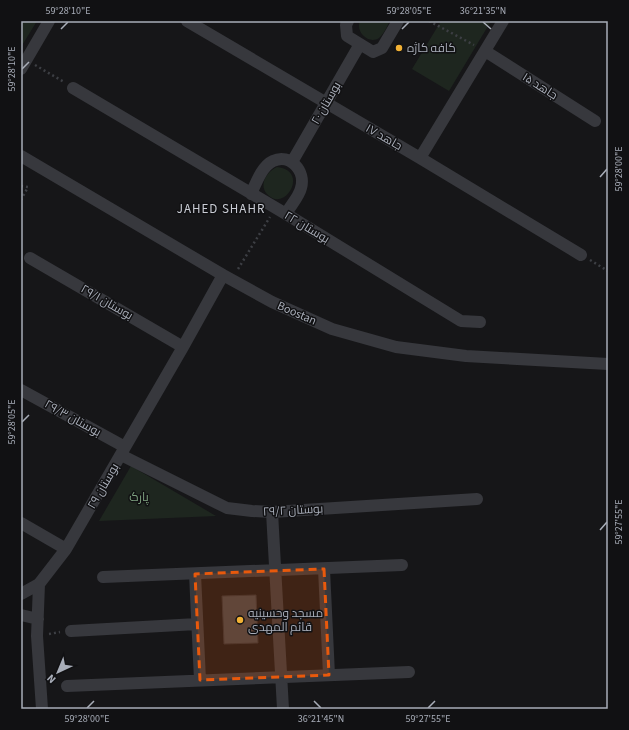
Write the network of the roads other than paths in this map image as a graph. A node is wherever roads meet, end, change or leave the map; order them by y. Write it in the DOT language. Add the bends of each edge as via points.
graph roads {
  1 [pos="49,21"];
  2 [pos="187,21"];
  3 [pos="348,21"];
  4 [pos="398,21"];
  5 [pos="503,21"];
  6 [pos="360,44"];
  7 [pos="485,51"];
  8 [pos="24,64"];
  9 [pos="73,88"];
  10 [pos="326,104"];
  11 [pos="595,121"];
  12 [pos="21,156"];
  13 [pos="420,158"];
  14 [pos="292,162"];
  15 [pos="251,194"];
  16 [pos="286,214"];
  17 [pos="581,255"];
  18 [pos="30,258"];
  19 [pos="227,277"];
  20 [pos="480,322"];
  21 [pos="183,347"];
  22 [pos="608,364"];
  23 [pos="21,390"];
  24 [pos="123,451"];
  25 [pos="477,500"];
  26 [pos="272,512"];
  27 [pos="21,523"];
  28 [pos="66,549"];
  29 [pos="402,565"];
  30 [pos="324,568"];
  31 [pos="276,570"];
  32 [pos="195,574"];
  33 [pos="103,577"];
  34 [pos="39,584"];
  35 [pos="21,594"];
  36 [pos="21,615"];
  37 [pos="38,619"];
  38 [pos="197,624"];
  39 [pos="71,630"];
  40 [pos="409,672"];
  41 [pos="329,675"];
  42 [pos="281,677"];
  43 [pos="200,680"];
  44 [pos="67,686"];
  45 [pos="42,709"];
  46 [pos="283,709"];
  1 -- 8 [label="street"];
  2 -- 10 [label="street, جاهد ۱۷"];
  3 -- 6 [label="street" via="347,36"];
  4 -- 6 [label="street" via="382,48 373,52"];
  5 -- 7 [label="street"];
  6 -- 10 [label="street, بوستان ۲۰"];
  7 -- 11 [label="street, جاهد ۱۵"];
  7 -- 13 [label="street"];
  9 -- 15 [label="street, بوستان ۲۲"];
  10 -- 13 [label="street, جاهد ۱۷"];
  10 -- 14 [label="street, بوستان ۲۰"];
  12 -- 19 [label="street, Boostan"];
  13 -- 17 [label="street, جاهد ۱۷"];
  14 -- 15 [label="street" via="281,158 272,161 264,169"];
  14 -- 16 [label="street" via="300,169 301,188"];
  15 -- 16 [label="street, بوستان ۲۲"];
  16 -- 20 [label="street, بوستان ۲۲" via="461,321"];
  18 -- 21 [label="street, بوستان ۲۹/۱"];
  19 -- 21 [label="street, بوستان ۲۹"];
  19 -- 22 [label="street, Boostan" via="272,302 332,329 396,347 466,356"];
  21 -- 24 [label="street, بوستان ۲۹"];
  23 -- 24 [label="street, بوستان ۲۹/۳"];
  24 -- 26 [label="street, بوستان ۲۹/۲" via="227,508"];
  24 -- 28 [label="street, بوستان ۲۹"];
  25 -- 26 [label="street, بوستان ۲۹/۲"];
  26 -- 31 [label="street"];
  27 -- 28 [label="street"];
  28 -- 34 [label="street, بوستان ۲۹"];
  29 -- 30 [label="street"];
  30 -- 31 [label="street"];
  30 -- 41 [label="street"];
  31 -- 32 [label="street"];
  31 -- 42 [label="street"];
  32 -- 33 [label="street"];
  32 -- 38 [label="street"];
  34 -- 35 [label="street"];
  34 -- 37 [label="street"];
  36 -- 37 [label="street"];
  37 -- 45 [label="street"];
  38 -- 39 [label="street"];
  38 -- 43 [label="street"];
  40 -- 41 [label="street"];
  41 -- 42 [label="street"];
  42 -- 43 [label="street"];
  42 -- 46 [label="street"];
  43 -- 44 [label="street"];
}
